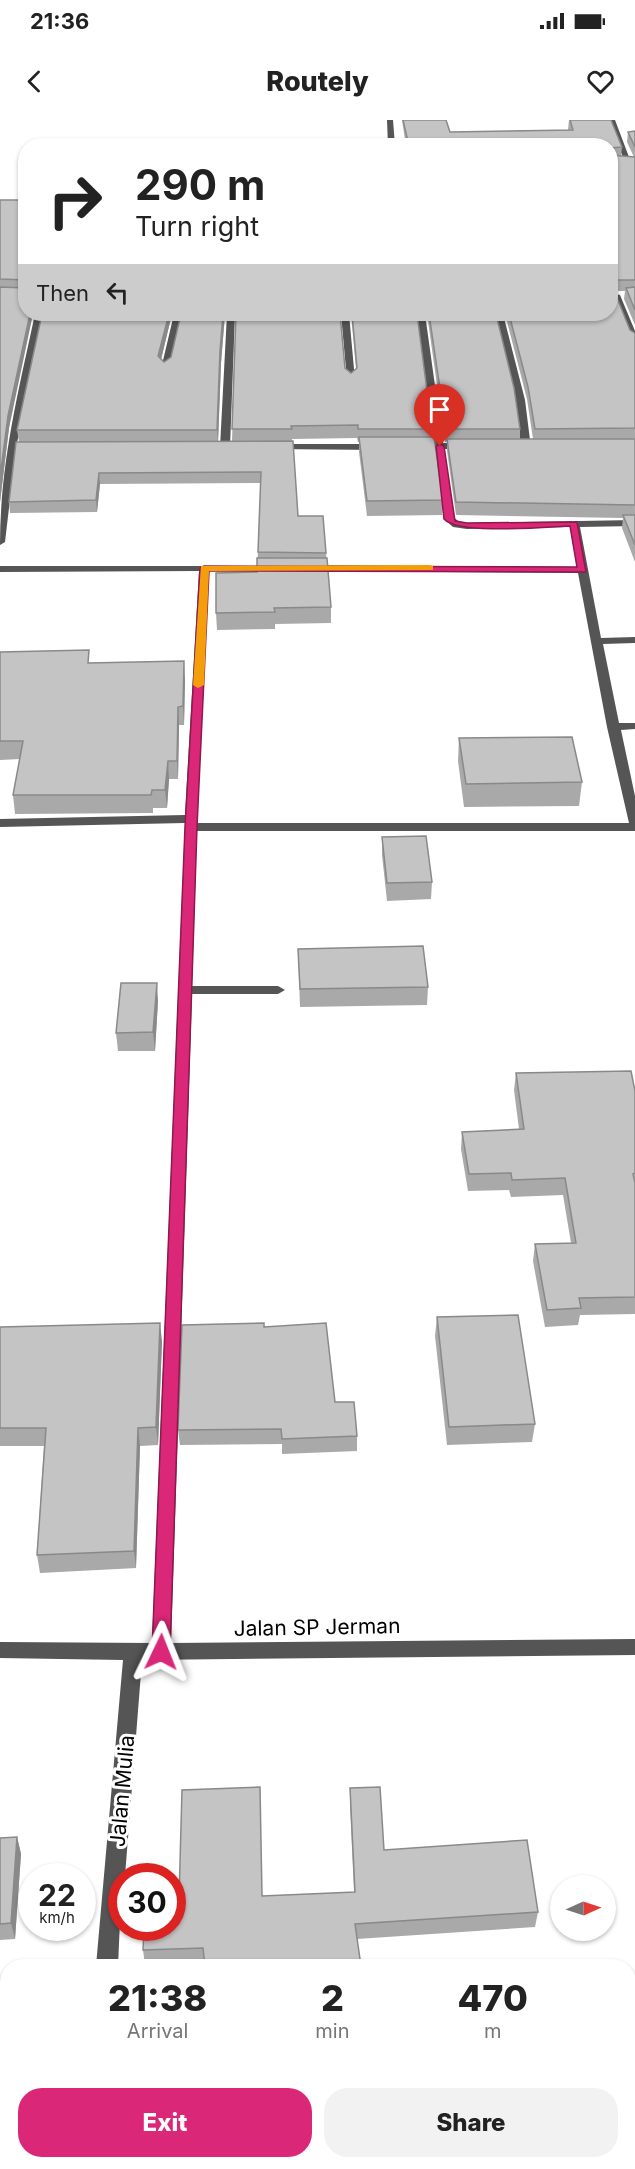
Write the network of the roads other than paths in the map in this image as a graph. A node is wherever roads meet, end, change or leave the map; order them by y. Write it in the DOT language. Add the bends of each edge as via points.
graph roads {
  1 [pos="390,120"];
  2 [pos="612,120"];
  3 [pos="391,138"];
  4 [pos="620,162"];
  5 [pos="632,163"];
  6 [pos="618,298"];
  7 [pos="38,321"];
  8 [pos="176,321"];
  9 [pos="230,321"];
  10 [pos="346,321"];
  11 [pos="422,321"];
  12 [pos="501,321"];
  13 [pos="635,341"];
  14 [pos="165,369"];
  15 [pos="351,380"];
  16 [pos="404,446"];
  17 [pos="440,446"];
  18 [pos="473,446"];
  19 [pos="517,446"];
  20 [pos="528,446"];
  21 [pos="540,446"];
  22 [pos="213,447"];
  23 [pos="225,447"];
  24 [pos="237,447"];
  25 [pos="260,447"];
  26 [pos="392,447"];
  27 [pos="11,448"];
  28 [pos="23,448"];
  29 [pos="635,523"];
  30 [pos="574,524"];
  31 [pos="0,542"];
  32 [pos="204,568"];
  33 [pos="286,568"];
  34 [pos="297,568"];
  35 [pos="0,569"];
  36 [pos="582,570"];
  37 [pos="635,640"];
  38 [pos="598,641"];
  39 [pos="635,726"];
  40 [pos="614,727"];
  41 [pos="0,823"];
  42 [pos="191,823"];
  43 [pos="635,826"];
  44 [pos="187,990"];
  45 [pos="278,990"];
  46 [pos="635,1647"];
  47 [pos="0,1650"];
  48 [pos="133,1652"];
  49 [pos="161,1652"];
  50 [pos="108,1959"];
  1 -- 3 [label="street"];
  2 -- 5 [label="street"];
  4 -- 5 [label="street"];
  6 -- 13 [label="street"];
  7 -- 27 [label="street"];
  8 -- 14 [label="street"];
  9 -- 23 [label="street"];
  10 -- 15 [label="street"];
  11 -- 17 [label="street"];
  12 -- 20 [label="street"];
  16 -- 17 [label="street"];
  17 -- 18 [label="street"];
  17 -- 30 [label="street" via="452,523"];
  19 -- 20 [label="street"];
  20 -- 21 [label="street"];
  22 -- 23 [label="street"];
  23 -- 24 [label="street"];
  25 -- 26 [label="street"];
  27 -- 28 [label="street"];
  27 -- 31 [label="street"];
  29 -- 30 [label="street"];
  30 -- 36 [label="street"];
  32 -- 33 [label="street"];
  32 -- 35 [label="street"];
  32 -- 42 [label="street"];
  34 -- 36 [label="street"];
  36 -- 38 [label="street"];
  37 -- 38 [label="street"];
  38 -- 40 [label="street"];
  39 -- 40 [label="street"];
  40 -- 43 [label="street"];
  41 -- 42 [label="street"];
  42 -- 43 [label="street"];
  42 -- 44 [label="street"];
  44 -- 45 [label="street"];
  44 -- 49 [label="street"];
  46 -- 49 [label="street, Jalan SP Jerman"];
  47 -- 48 [label="street, Jalan SP Jerman"];
  48 -- 49 [label="street, Jalan SP Jerman"];
  48 -- 50 [label="street, Jalan Mulia"];
}
